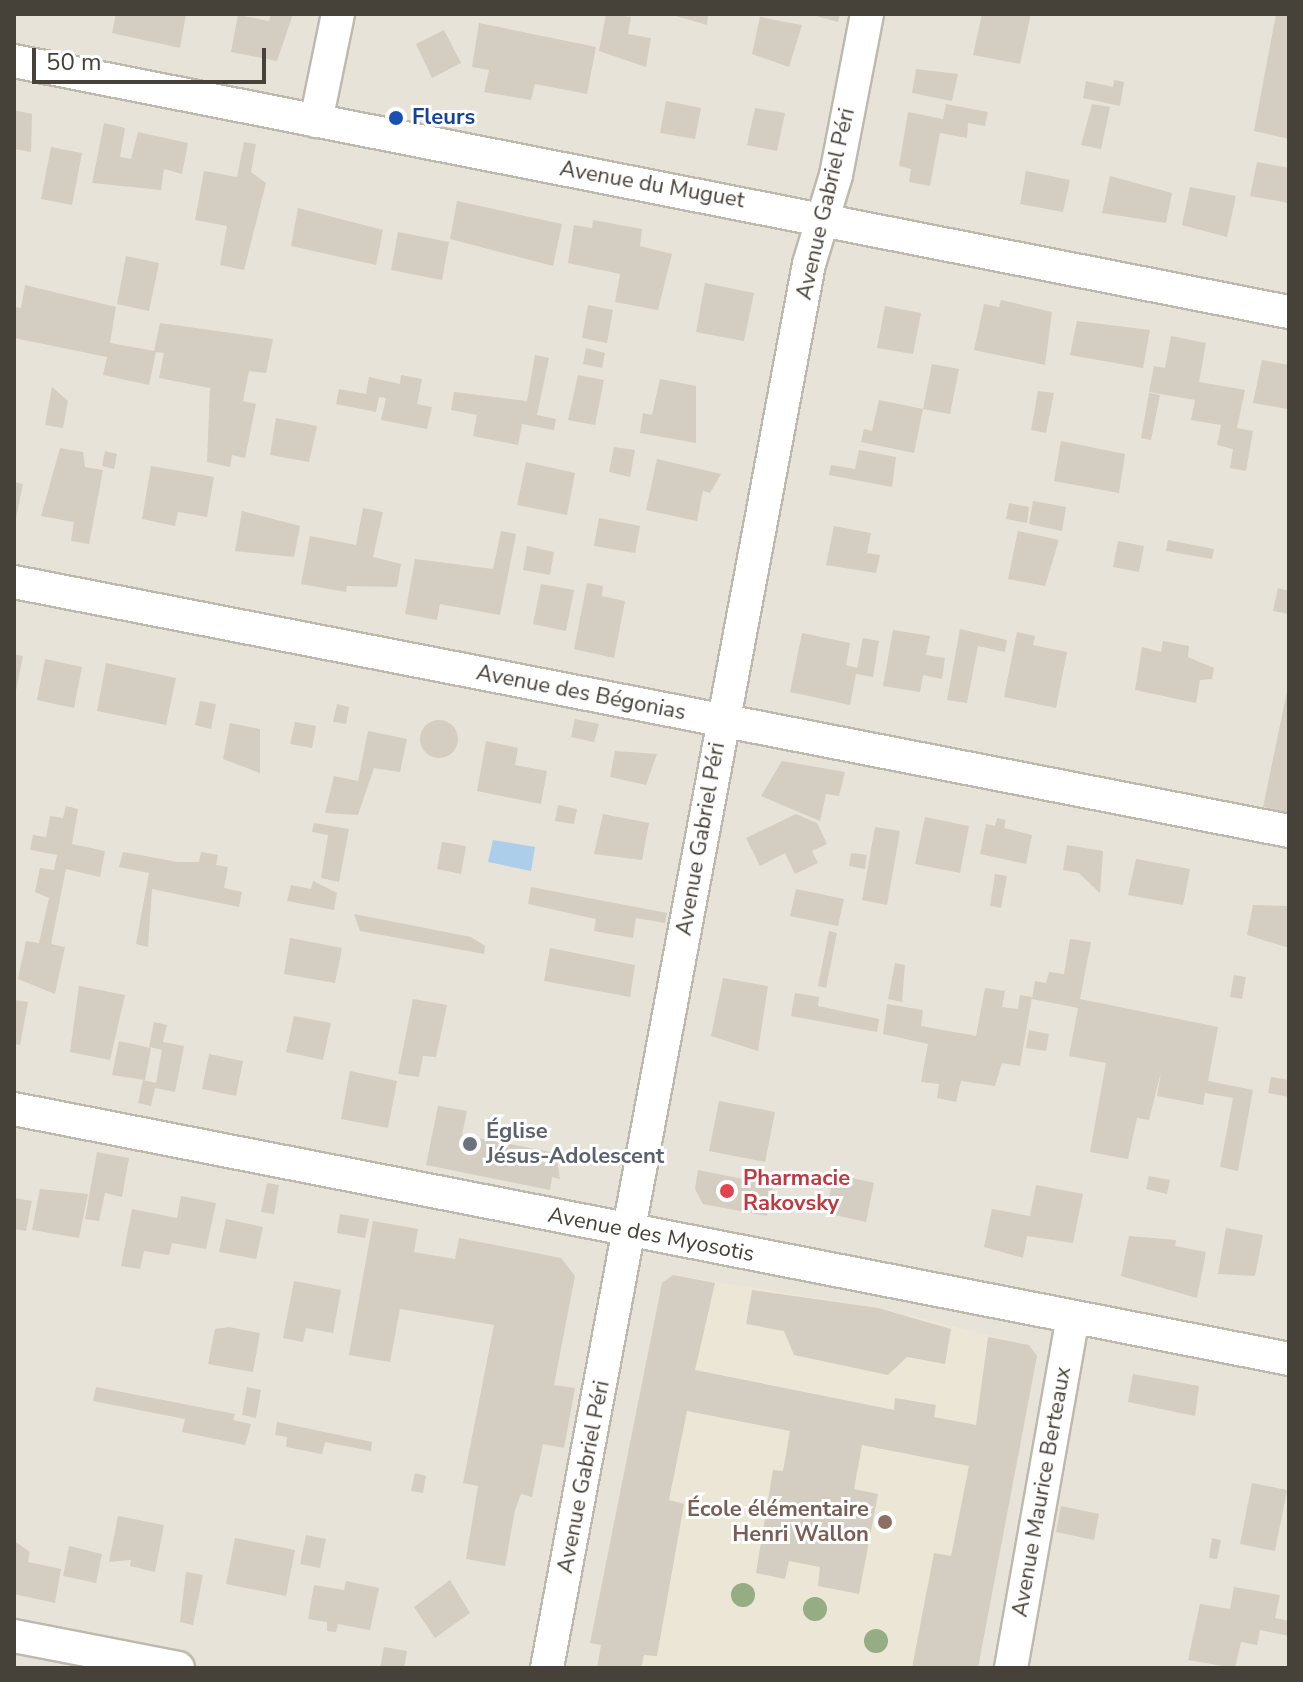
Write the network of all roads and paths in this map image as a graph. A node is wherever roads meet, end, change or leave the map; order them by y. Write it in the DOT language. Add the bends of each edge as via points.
graph roads {
  1 [pos="338,14"];
  2 [pos="867,14"];
  3 [pos="14,61"];
  4 [pos="316,121"];
  5 [pos="820,215"];
  6 [pos="1289,312"];
  7 [pos="14,582"];
  8 [pos="722,720"];
  9 [pos="1289,831"];
  10 [pos="14,1109"];
  11 [pos="632,1232"];
  12 [pos="1073,1317"];
  13 [pos="1289,1359"];
  14 [pos="14,1636"];
  15 [pos="178,1668"];
  16 [pos="547,1668"];
  17 [pos="1011,1668"];
  1 -- 4 [label="street"];
  2 -- 5 [label="street, Avenue Gabriel Péri" via="836,175"];
  3 -- 4 [label="street, Avenue du Muguet"];
  4 -- 5 [label="street, Avenue du Muguet"];
  5 -- 6 [label="street, Avenue du Muguet"];
  5 -- 8 [label="street, Avenue Gabriel Péri"];
  7 -- 8 [label="street, Avenue des Bégonias"];
  8 -- 9 [label="street, Avenue des Bégonias"];
  8 -- 11 [label="street, Avenue Gabriel Péri"];
  10 -- 11 [label="street, Avenue des Myosotis"];
  11 -- 12 [label="street, Avenue des Myosotis"];
  11 -- 16 [label="street, Avenue Gabriel Péri"];
  12 -- 13 [label="street, Avenue des Myosotis"];
  12 -- 17 [label="street, Avenue Maurice Berteaux"];
  14 -- 15 [label="street"];
}
